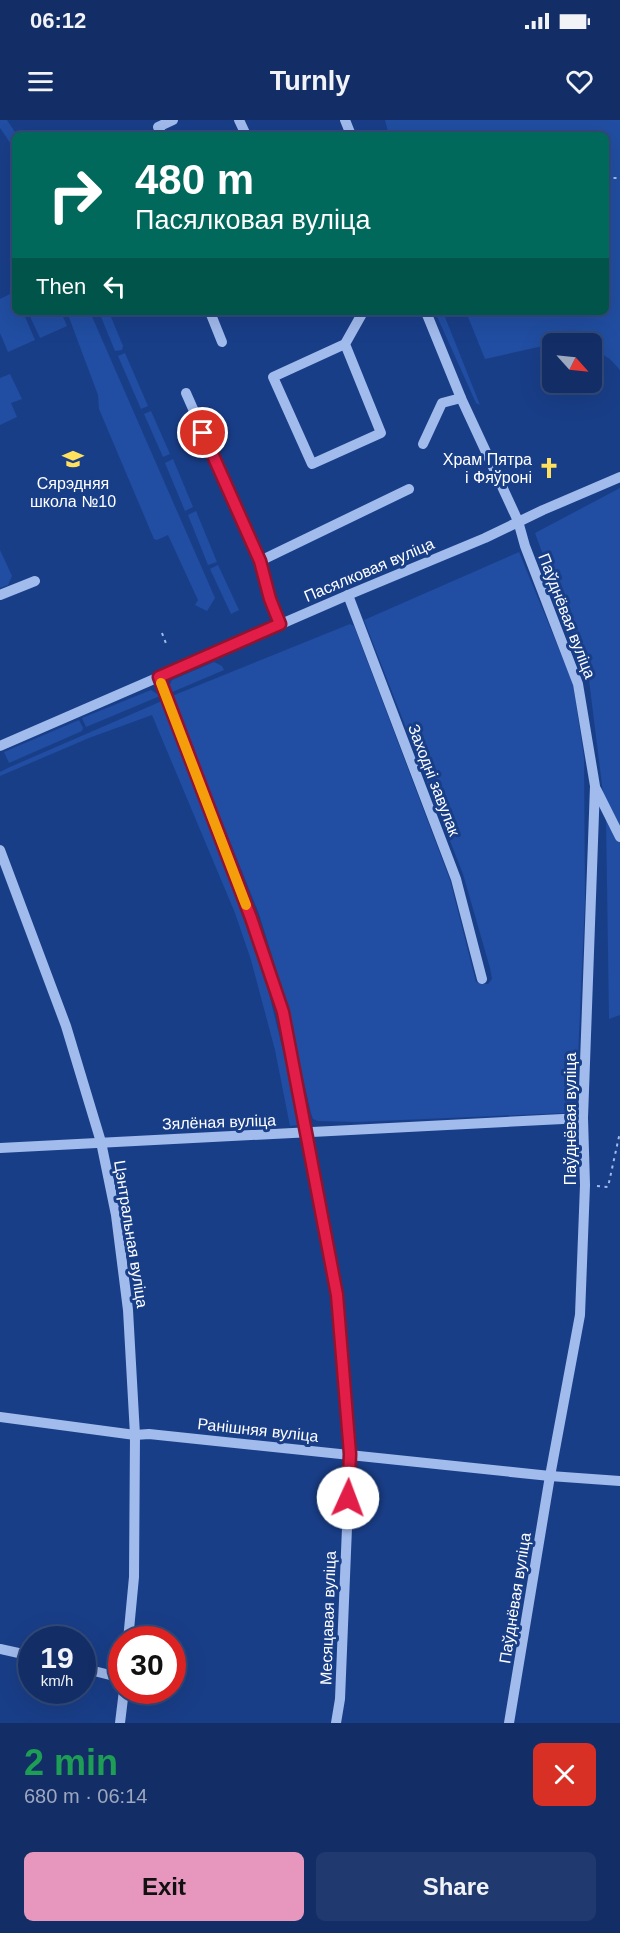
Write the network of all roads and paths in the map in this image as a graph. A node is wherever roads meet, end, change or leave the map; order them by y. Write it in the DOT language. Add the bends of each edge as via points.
graph roads {
  1 [pos="173,120"];
  2 [pos="160,132"];
  3 [pos="211,315"];
  4 [pos="361,315"];
  5 [pos="427,315"];
  6 [pos="222,342"];
  7 [pos="345,344"];
  8 [pos="186,393"];
  9 [pos="461,398"];
  10 [pos="423,444"];
  11 [pos="620,477"];
  12 [pos="409,489"];
  13 [pos="518,521"];
  14 [pos="260,561"];
  15 [pos="35,581"];
  16 [pos="348,594"];
  17 [pos="0,595"];
  18 [pos="280,624"];
  19 [pos="162,633"];
  20 [pos="167,646"];
  21 [pos="159,677"];
  22 [pos="0,746"];
  23 [pos="595,786"];
  24 [pos="620,837"];
  25 [pos="0,850"];
  26 [pos="482,979"];
  27 [pos="583,1118"];
  28 [pos="620,1132"];
  29 [pos="307,1133"];
  30 [pos="101,1142"];
  31 [pos="0,1148"];
  32 [pos="585,1185"];
  33 [pos="0,1417"];
  34 [pos="135,1435"];
  35 [pos="350,1454"];
  36 [pos="550,1476"];
  37 [pos="620,1481"];
  38 [pos="130,1626"];
  39 [pos="0,1649"];
  40 [pos="18,1653"];
  41 [pos="122,1704"];
  42 [pos="120,1723"];
  43 [pos="336,1723"];
  44 [pos="509,1723"];
  1 -- 2 [label="street" via="158,127"];
  3 -- 6 [label="street"];
  4 -- 7 [label="street"];
  5 -- 9 [label="street, Паўднёвая вуліца"];
  7 -- 7 [label="street" via="273,377 312,464 381,433"];
  8 -- 14 [label="street"];
  9 -- 10 [label="street" via="442,403"];
  9 -- 13 [label="street, Паўднёвая вуліца"];
  11 -- 13 [label="street, Пасялковая вуліца"];
  12 -- 14 [label="street"];
  13 -- 16 [label="street, Пасялковая вуліца"];
  13 -- 23 [label="street, Паўднёвая вуліца" via="578,684"];
  14 -- 18 [label="street"];
  15 -- 17 [label="street"];
  16 -- 18 [label="street, Пасялковая вуліца"];
  16 -- 26 [label="street, Заходні завулак" via="456,879"];
  18 -- 21 [label="street, Пасялковая вуліца"];
  19 -- 20 [label="path"];
  21 -- 22 [label="street, Пасялковая вуліца"];
  21 -- 29 [label="street, Месяцавая вуліца" via="283,1012"];
  23 -- 24 [label="street"];
  23 -- 27 [label="street, Паўднёвая вуліца"];
  25 -- 30 [label="street, Цэнтральная вуліца" via="66,1026"];
  27 -- 29 [label="street, Зялёная вуліца"];
  27 -- 32 [label="street, Паўднёвая вуліца"];
  28 -- 32 [label="path" via="608,1187"];
  29 -- 30 [label="street, Зялёная вуліца"];
  29 -- 35 [label="street, Месяцавая вуліца" via="337,1295"];
  30 -- 31 [label="street, Зялёная вуліца"];
  30 -- 34 [label="street, Цэнтральная вуліца" via="122,1259"];
  32 -- 36 [label="street, Паўднёвая вуліца" via="580,1315"];
  33 -- 34 [label="street, Ранішняя вуліца"];
  34 -- 35 [label="street, Ранішняя вуліца"];
  34 -- 38 [label="street, Цэнтральная вуліца" via="135,1577"];
  35 -- 36 [label="street, Ранішняя вуліца"];
  35 -- 43 [label="street, Месяцавая вуліца"];
  36 -- 37 [label="street, Ранішняя вуліца"];
  36 -- 44 [label="street, Паўднёвая вуліца"];
  39 -- 40 [label="street"];
  41 -- 42 [label="street"];
}
